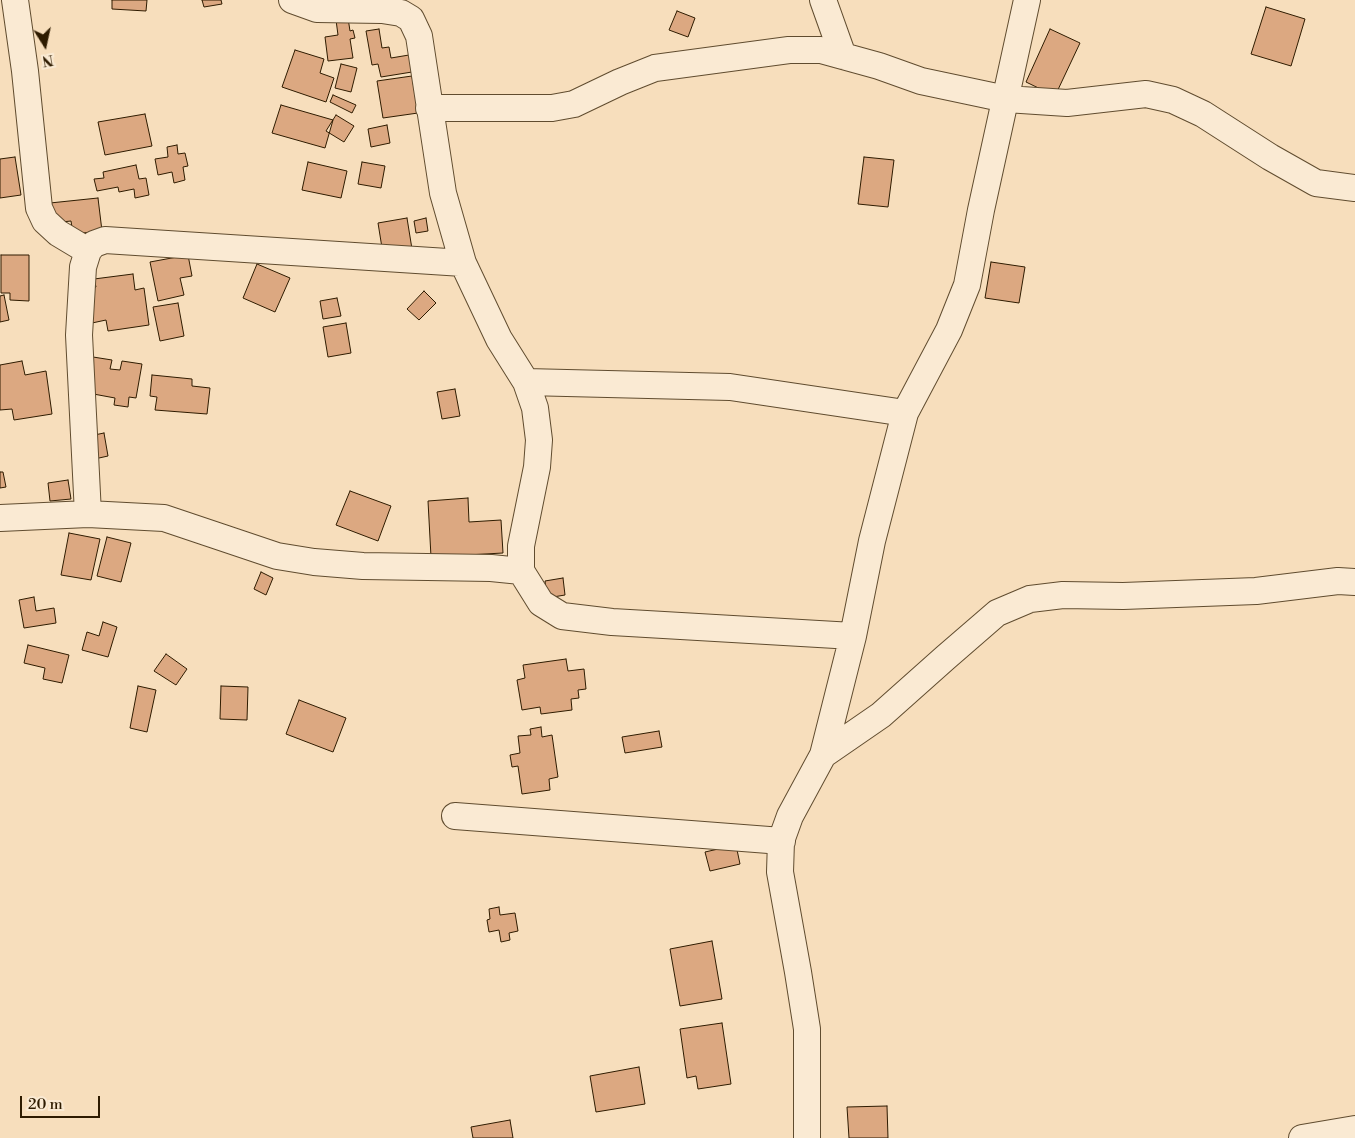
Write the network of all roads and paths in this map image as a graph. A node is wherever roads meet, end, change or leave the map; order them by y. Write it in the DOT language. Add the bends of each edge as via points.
graph roads {
  1 [pos="15,0"];
  2 [pos="292,0"];
  3 [pos="824,0"];
  4 [pos="1027,0"];
  5 [pos="401,6"];
  6 [pos="843,56"];
  7 [pos="1006,99"];
  8 [pos="429,108"];
  9 [pos="1355,188"];
  10 [pos="88,251"];
  11 [pos="463,263"];
  12 [pos="526,382"];
  13 [pos="905,413"];
  14 [pos="88,514"];
  15 [pos="0,518"];
  16 [pos="521,571"];
  17 [pos="1355,582"];
  18 [pos="853,636"];
  19 [pos="823,755"];
  20 [pos="455,816"];
  21 [pos="782,840"];
  22 [pos="1355,1129"];
  23 [pos="808,1138"];
  24 [pos="1302,1138"];
  1 -- 10 [label="street" via="39,208 45,221 58,233"];
  2 -- 5 [label="street" via="317,9 382,10"];
  3 -- 6 [label="street"];
  4 -- 7 [label="street"];
  5 -- 8 [label="street" via="419,36"];
  6 -- 7 [label="street" via="921,81"];
  6 -- 8 [label="street" via="821,50 789,50 656,68 574,104 552,108"];
  7 -- 9 [label="street" via="1067,103 1146,94 1173,100 1203,114 1316,183"];
  7 -- 13 [label="street" via="967,285 949,330"];
  8 -- 11 [label="street" via="443,193"];
  10 -- 11 [label="street" via="94,244 105,240"];
  10 -- 14 [label="street" via="82,267 79,335"];
  11 -- 12 [label="street" via="499,339"];
  12 -- 13 [label="street" via="730,387"];
  12 -- 16 [label="street" via="535,408 539,440 537,467 521,546"];
  13 -- 18 [label="street" via="872,540"];
  14 -- 15 [label="street"];
  14 -- 16 [label="street" via="164,518 277,556 314,562"];
  16 -- 18 [label="street" via="541,603 562,616 612,622"];
  17 -- 19 [label="street" via="1338,581 1256,591 1030,599 997,613 881,715"];
  18 -- 19 [label="street"];
  19 -- 21 [label="street" via="790,816"];
  20 -- 21 [label="street"];
  21 -- 23 [label="street" via="780,872 807,1029"];
  22 -- 24 [label="street"];
}
